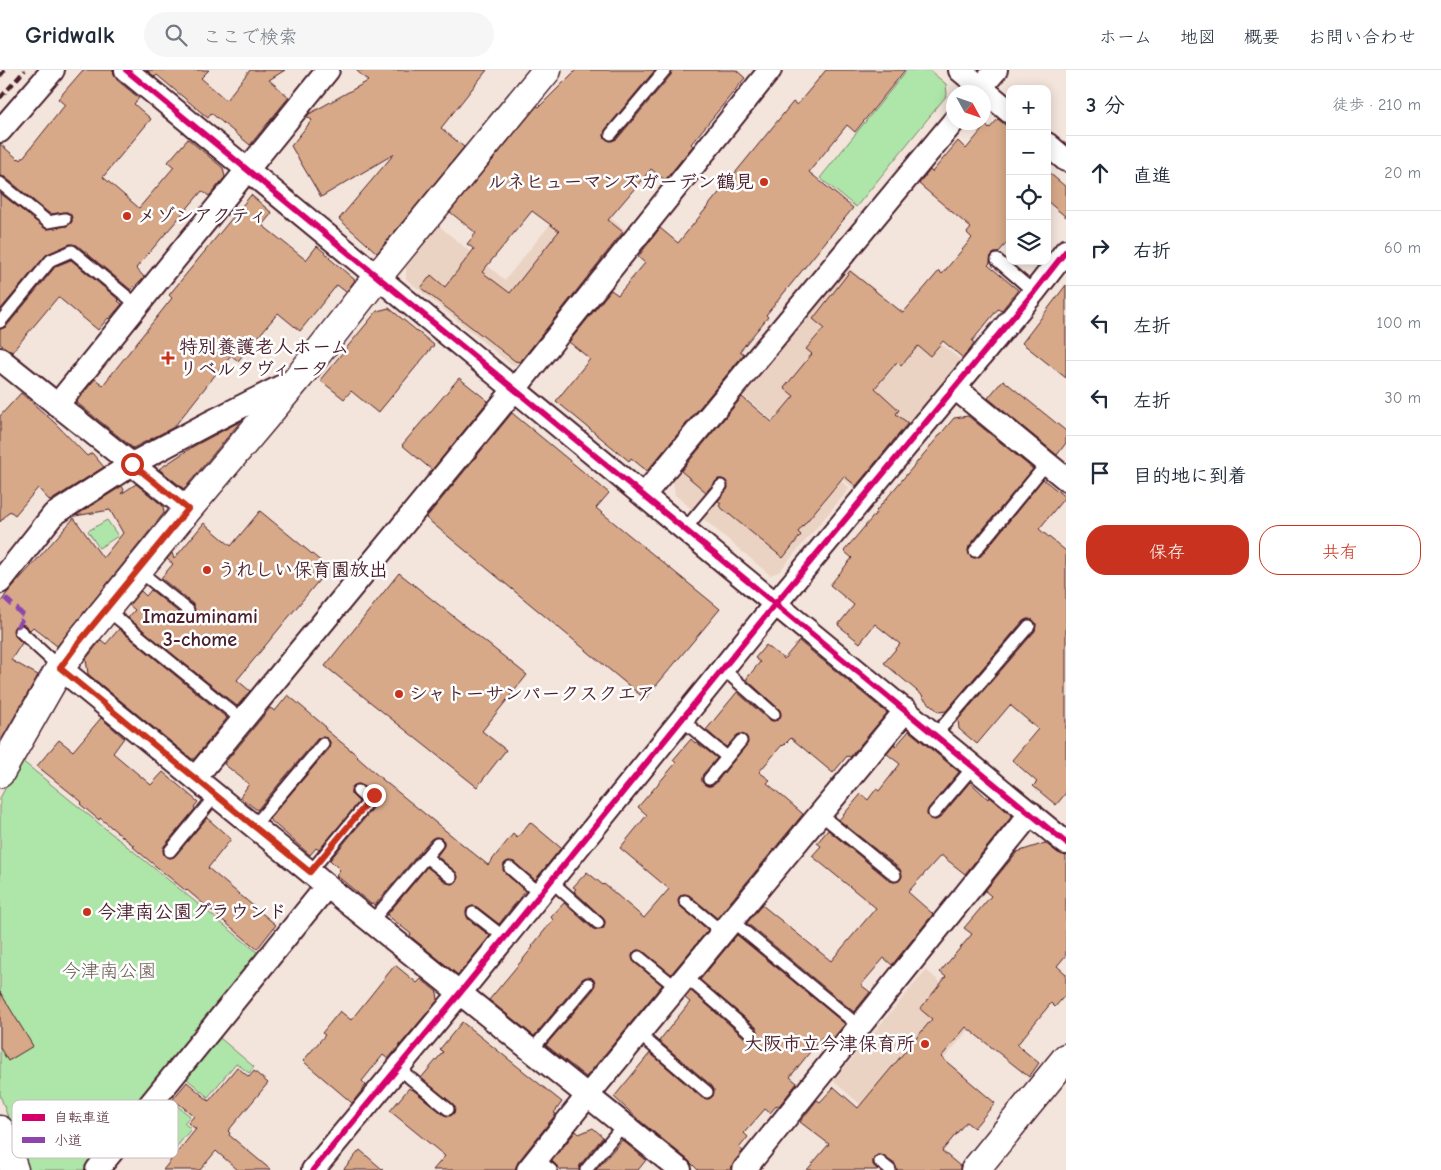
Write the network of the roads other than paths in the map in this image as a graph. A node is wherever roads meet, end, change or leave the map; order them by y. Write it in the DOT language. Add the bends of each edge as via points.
graph roads {
  1 [pos="53,70"];
  2 [pos="126,70"];
  3 [pos="328,70"];
  4 [pos="547,70"];
  5 [pos="665,70"];
  6 [pos="770,70"];
  7 [pos="960,70"];
  8 [pos="996,70"];
  9 [pos="974,85"];
  10 [pos="983,85"];
  11 [pos="991,99"];
  12 [pos="1006,109"];
  13 [pos="947,130"];
  14 [pos="0,131"];
  15 [pos="611,134"];
  16 [pos="1051,147"];
  17 [pos="1066,160"];
  18 [pos="247,169"];
  19 [pos="0,183"];
  20 [pos="65,219"];
  21 [pos="1066,251"];
  22 [pos="997,260"];
  23 [pos="378,276"];
  24 [pos="1034,292"];
  25 [pos="137,305"];
  26 [pos="0,322"];
  27 [pos="0,359"];
  28 [pos="299,377"];
  29 [pos="955,388"];
  30 [pos="514,390"];
  31 [pos="57,405"];
  32 [pos="1047,463"];
  33 [pos="132,464"];
  34 [pos="1066,478"];
  35 [pos="721,486"];
  36 [pos="644,495"];
  37 [pos="188,509"];
  38 [pos="686,529"];
  39 [pos="975,551"];
  40 [pos="138,570"];
  41 [pos="0,582"];
  42 [pos="776,603"];
  43 [pos="106,609"];
  44 [pos="188,610"];
  45 [pos="1028,626"];
  46 [pos="20,631"];
  47 [pos="60,668"];
  48 [pos="723,669"];
  49 [pos="906,710"];
  50 [pos="774,714"];
  51 [pos="242,720"];
  52 [pos="682,720"];
  53 [pos="936,734"];
  54 [pos="741,742"];
  55 [pos="323,744"];
  56 [pos="727,757"];
  57 [pos="974,766"];
  58 [pos="0,772"];
  59 [pos="195,778"];
  60 [pos="708,778"];
  61 [pos="358,791"];
  62 [pos="216,795"];
  63 [pos="934,813"];
  64 [pos="1031,813"];
  65 [pos="820,814"];
  66 [pos="254,826"];
  67 [pos="1066,843"];
  68 [pos="437,844"];
  69 [pos="170,850"];
  70 [pos="426,857"];
  71 [pos="510,868"];
  72 [pos="895,875"];
  73 [pos="451,877"];
  74 [pos="318,879"];
  75 [pos="546,888"];
  76 [pos="685,901"];
  77 [pos="473,913"];
  78 [pos="371,922"];
  79 [pos="598,923"];
  80 [pos="727,927"];
  81 [pos="504,938"];
  82 [pos="639,957"];
  83 [pos="681,982"];
  84 [pos="588,984"];
  85 [pos="460,993"];
  86 [pos="860,1027"];
  87 [pos="751,1033"];
  88 [pos="638,1034"];
  89 [pos="532,1050"];
  90 [pos="1066,1058"];
  91 [pos="398,1068"];
  92 [pos="707,1092"];
  93 [pos="588,1095"];
  94 [pos="149,1100"];
  95 [pos="448,1110"];
  96 [pos="624,1124"];
  97 [pos="0,1130"];
  98 [pos="105,1158"];
  99 [pos="880,1162"];
  100 [pos="538,1166"];
  101 [pos="14,1170"];
  102 [pos="96,1170"];
  103 [pos="312,1170"];
  104 [pos="586,1170"];
  105 [pos="680,1170"];
  106 [pos="744,1170"];
  107 [pos="890,1170"];
  108 [pos="975,1170"];
  1 -- 14 [label="street"];
  2 -- 18 [label="street"];
  3 -- 18 [label="street"];
  4 -- 23 [label="street"];
  5 -- 15 [label="lane"];
  6 -- 30 [label="street"];
  7 -- 9 [label="street"];
  8 -- 10 [label="street"];
  11 -- 12 [label="street"];
  13 -- 36 [label="street"];
  16 -- 17 [label="street"];
  18 -- 23 [label="street"];
  18 -- 25 [label="street"];
  19 -- 20 [label="lane" via="48,222"];
  21 -- 24 [label="street"];
  22 -- 24 [label="lane"];
  23 -- 28 [label="street"];
  23 -- 30 [label="street"];
  24 -- 29 [label="street"];
  25 -- 26 [label="lane" via="72,252 51,260"];
  25 -- 31 [label="street"];
  27 -- 31 [label="street"];
  28 -- 33 [label="street"];
  28 -- 37 [label="street"];
  29 -- 32 [label="street"];
  29 -- 42 [label="street"];
  30 -- 36 [label="street"];
  30 -- 51 [label="street"];
  31 -- 33 [label="street"];
  32 -- 34 [label="street"];
  32 -- 39 [label="lane"];
  33 -- 37 [label="street"];
  33 -- 41 [label="street" via="53,515"];
  35 -- 38 [label="lane"];
  36 -- 38 [label="street"];
  37 -- 40 [label="street"];
  38 -- 42 [label="street"];
  40 -- 43 [label="street"];
  40 -- 44 [label="lane"];
  42 -- 48 [label="street"];
  42 -- 49 [label="street"];
  43 -- 47 [label="street"];
  43 -- 51 [label="lane"];
  45 -- 53 [label="lane"];
  46 -- 47 [label="lane"];
  47 -- 58 [label="street"];
  47 -- 59 [label="street"];
  48 -- 50 [label="lane"];
  48 -- 52 [label="street"];
  49 -- 53 [label="street"];
  49 -- 65 [label="street"];
  51 -- 59 [label="street"];
  52 -- 56 [label="lane"];
  52 -- 75 [label="street"];
  53 -- 57 [label="street"];
  54 -- 56 [label="lane"];
  55 -- 66 [label="lane"];
  56 -- 60 [label="lane"];
  57 -- 63 [label="lane"];
  57 -- 64 [label="street"];
  59 -- 62 [label="street"];
  61 -- 74 [label="lane" via="371,798"];
  62 -- 66 [label="street"];
  62 -- 69 [label="lane"];
  64 -- 67 [label="street"];
  64 -- 86 [label="street"];
  65 -- 72 [label="lane"];
  65 -- 80 [label="street"];
  66 -- 74 [label="street"];
  68 -- 70 [label="lane"];
  70 -- 73 [label="lane"];
  70 -- 78 [label="lane"];
  71 -- 75 [label="lane"];
  74 -- 78 [label="street"];
  74 -- 94 [label="street"];
  75 -- 79 [label="lane"];
  75 -- 81 [label="street"];
  76 -- 80 [label="lane"];
  77 -- 81 [label="lane"];
  78 -- 85 [label="street"];
  80 -- 83 [label="street"];
  80 -- 86 [label="lane"];
  81 -- 85 [label="street"];
  82 -- 83 [label="lane"];
  83 -- 87 [label="lane"];
  83 -- 88 [label="street"];
  84 -- 89 [label="lane"];
  85 -- 89 [label="street"];
  85 -- 91 [label="street"];
  86 -- 106 [label="street"];
  88 -- 92 [label="lane"];
  88 -- 93 [label="street"];
  89 -- 93 [label="street"];
  90 -- 108 [label="street"];
  91 -- 95 [label="lane"];
  91 -- 103 [label="street"];
  93 -- 96 [label="street"];
  93 -- 100 [label="street"];
  96 -- 104 [label="lane"];
  96 -- 105 [label="street"];
  97 -- 101 [label="street"];
  98 -- 102 [label="street"];
  99 -- 107 [label="lane"];
}
